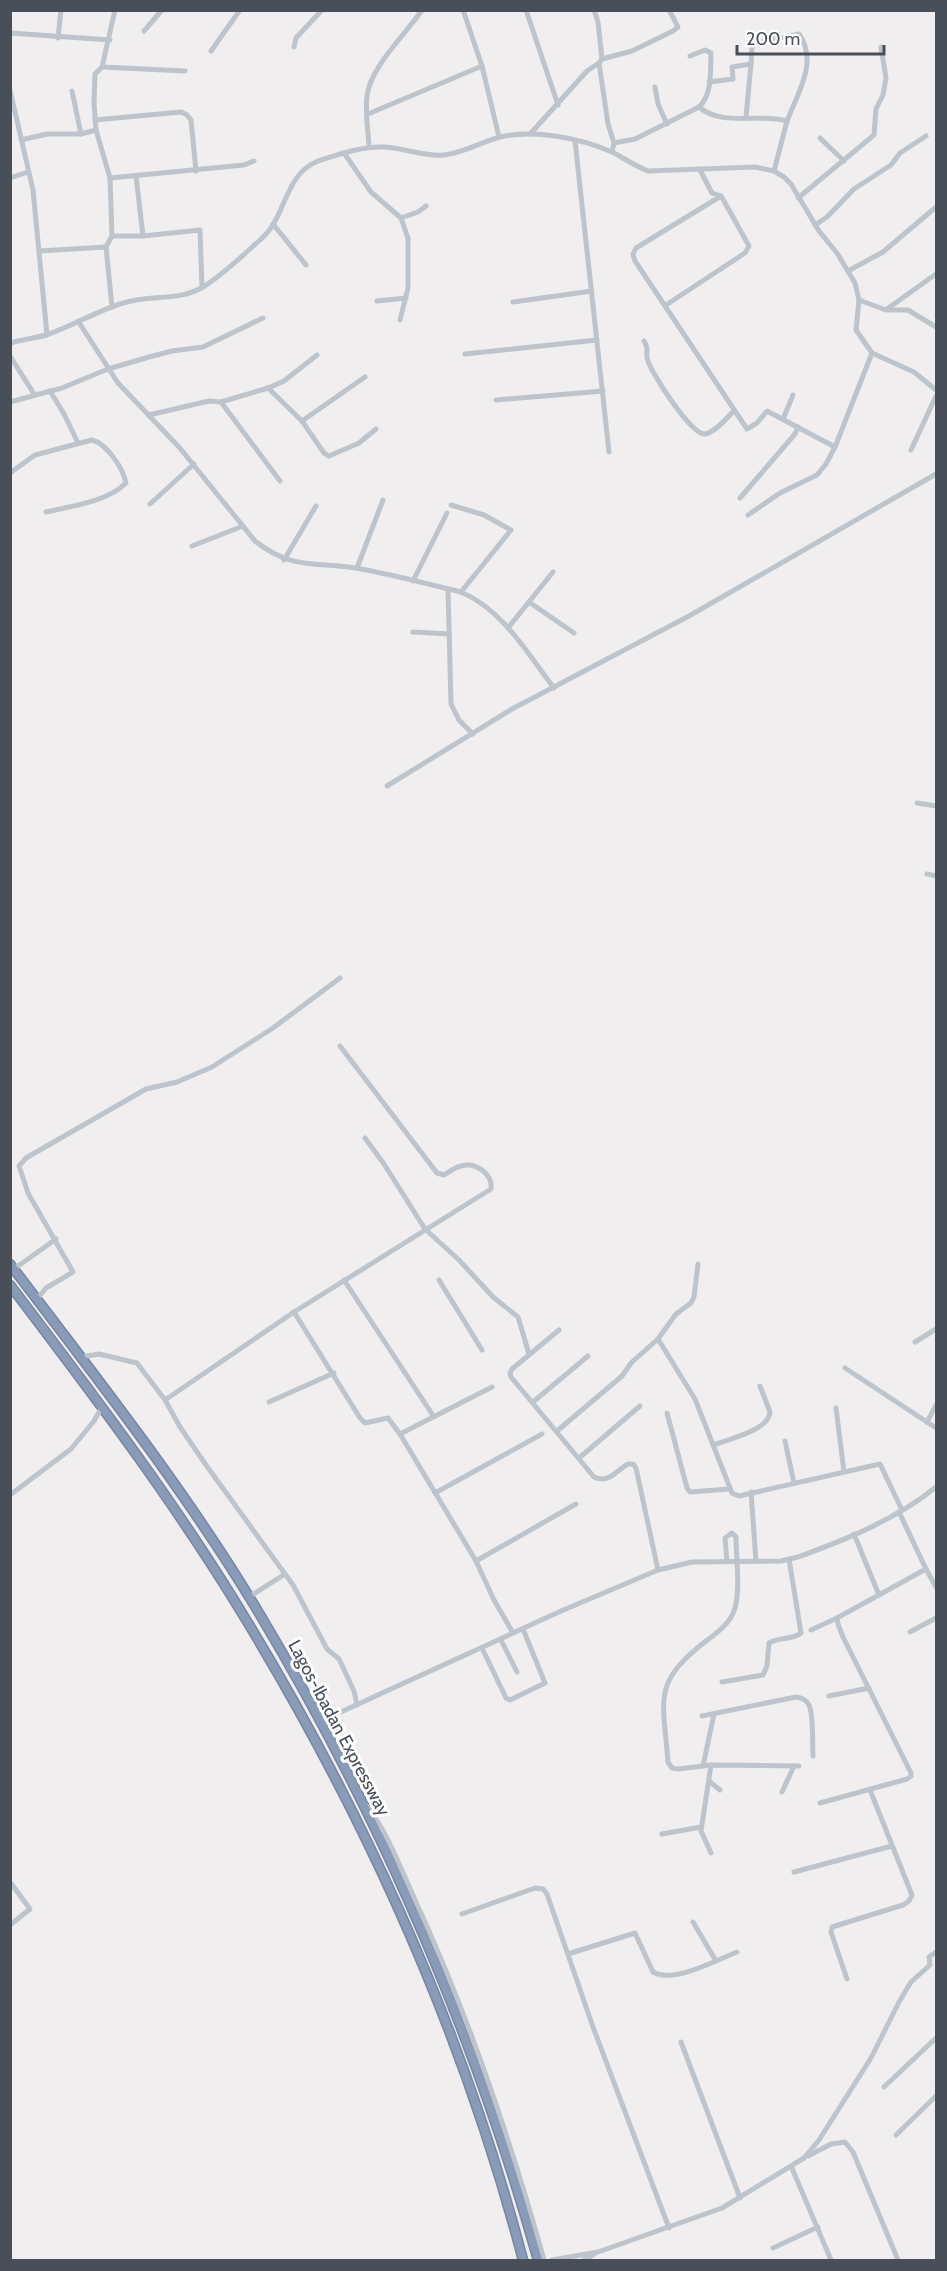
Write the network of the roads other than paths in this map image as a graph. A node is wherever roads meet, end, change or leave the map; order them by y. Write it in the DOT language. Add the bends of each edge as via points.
graph roads {
  1 [pos="62,10"];
  2 [pos="115,10"];
  3 [pos="162,10"];
  4 [pos="322,10"];
  5 [pos="463,10"];
  6 [pos="526,10"];
  7 [pos="594,10"];
  8 [pos="669,10"];
  9 [pos="239,11"];
  10 [pos="421,11"];
  11 [pos="144,31"];
  12 [pos="10,33"];
  13 [pos="58,38"];
  14 [pos="110,40"];
  15 [pos="294,47"];
  16 [pos="881,47"];
  17 [pos="211,51"];
  18 [pos="690,56"];
  19 [pos="601,61"];
  20 [pos="751,64"];
  21 [pos="482,66"];
  22 [pos="102,67"];
  23 [pos="185,72"];
  24 [pos="709,82"];
  25 [pos="656,87"];
  26 [pos="10,90"];
  27 [pos="72,91"];
  28 [pos="558,105"];
  29 [pos="699,107"];
  30 [pos="368,114"];
  31 [pos="746,117"];
  32 [pos="95,120"];
  33 [pos="787,121"];
  34 [pos="667,124"];
  35 [pos="96,130"];
  36 [pos="531,133"];
  37 [pos="81,134"];
  38 [pos="927,136"];
  39 [pos="499,137"];
  40 [pos="820,138"];
  41 [pos="21,140"];
  42 [pos="575,141"];
  43 [pos="614,143"];
  44 [pos="369,147"];
  45 [pos="612,152"];
  46 [pos="344,153"];
  47 [pos="254,161"];
  48 [pos="844,161"];
  49 [pos="700,170"];
  50 [pos="196,171"];
  51 [pos="774,171"];
  52 [pos="28,172"];
  53 [pos="136,176"];
  54 [pos="10,178"];
  55 [pos="110,178"];
  56 [pos="720,196"];
  57 [pos="798,198"];
  58 [pos="426,206"];
  59 [pos="936,207"];
  60 [pos="400,218"];
  61 [pos="273,224"];
  62 [pos="815,225"];
  63 [pos="112,236"];
  64 [pos="142,236"];
  65 [pos="106,247"];
  66 [pos="39,251"];
  67 [pos="306,265"];
  68 [pos="848,271"];
  69 [pos="936,274"];
  70 [pos="202,288"];
  71 [pos="592,291"];
  72 [pos="406,298"];
  73 [pos="859,300"];
  74 [pos="377,301"];
  75 [pos="513,302"];
  76 [pos="666,305"];
  77 [pos="112,307"];
  78 [pos="886,310"];
  79 [pos="263,318"];
  80 [pos="400,320"];
  81 [pos="78,321"];
  82 [pos="936,327"];
  83 [pos="47,335"];
  84 [pos="597,340"];
  85 [pos="644,341"];
  86 [pos="10,343"];
  87 [pos="872,353"];
  88 [pos="465,354"];
  89 [pos="317,355"];
  90 [pos="10,356"];
  91 [pos="108,369"];
  92 [pos="365,377"];
  93 [pos="268,388"];
  94 [pos="936,390"];
  95 [pos="50,391"];
  96 [pos="603,391"];
  97 [pos="34,394"];
  98 [pos="793,395"];
  99 [pos="936,396"];
  100 [pos="496,400"];
  101 [pos="10,402"];
  102 [pos="221,402"];
  103 [pos="734,411"];
  104 [pos="149,415"];
  105 [pos="783,419"];
  106 [pos="302,422"];
  107 [pos="798,427"];
  108 [pos="376,429"];
  109 [pos="78,443"];
  110 [pos="835,447"];
  111 [pos="911,450"];
  112 [pos="609,452"];
  113 [pos="194,464"];
  114 [pos="10,473"];
  115 [pos="936,474"];
  116 [pos="280,481"];
  117 [pos="741,498"];
  118 [pos="383,500"];
  119 [pos="150,504"];
  120 [pos="451,505"];
  121 [pos="316,506"];
  122 [pos="46,512"];
  123 [pos="447,513"];
  124 [pos="748,515"];
  125 [pos="243,526"];
  126 [pos="192,546"];
  127 [pos="284,560"];
  128 [pos="357,568"];
  129 [pos="553,572"];
  130 [pos="413,581"];
  131 [pos="448,589"];
  132 [pos="461,592"];
  133 [pos="530,602"];
  134 [pos="508,628"];
  135 [pos="413,632"];
  136 [pos="574,633"];
  137 [pos="448,634"];
  138 [pos="554,688"];
  139 [pos="473,734"];
  140 [pos="387,786"];
  141 [pos="918,803"];
  142 [pos="936,806"];
  143 [pos="927,874"];
  144 [pos="936,876"];
  145 [pos="340,978"];
  146 [pos="340,1046"];
  147 [pos="365,1138"];
  148 [pos="425,1229"];
  149 [pos="56,1239"];
  150 [pos="698,1264"];
  151 [pos="12,1266"];
  152 [pos="439,1280"];
  153 [pos="344,1281"];
  154 [pos="10,1285"];
  155 [pos="37,1299"];
  156 [pos="294,1312"];
  157 [pos="936,1329"];
  158 [pos="559,1330"];
  159 [pos="658,1339"];
  160 [pos="915,1342"];
  161 [pos="482,1350"];
  162 [pos="529,1354"];
  163 [pos="588,1356"];
  164 [pos="81,1357"];
  165 [pos="845,1368"];
  166 [pos="334,1373"];
  167 [pos="760,1386"];
  168 [pos="492,1387"];
  169 [pos="165,1400"];
  170 [pos="269,1402"];
  171 [pos="533,1402"];
  172 [pos="936,1405"];
  173 [pos="640,1406"];
  174 [pos="102,1407"];
  175 [pos="836,1408"];
  176 [pos="667,1413"];
  177 [pos="434,1417"];
  178 [pos="927,1422"];
  179 [pos="936,1428"];
  180 [pos="557,1431"];
  181 [pos="400,1434"];
  182 [pos="542,1434"];
  183 [pos="785,1441"];
  184 [pos="714,1445"];
  185 [pos="579,1458"];
  186 [pos="844,1472"];
  187 [pos="794,1483"];
  188 [pos="936,1487"];
  189 [pos="729,1489"];
  190 [pos="751,1492"];
  191 [pos="435,1493"];
  192 [pos="10,1495"];
  193 [pos="576,1504"];
  194 [pos="901,1511"];
  195 [pos="854,1534"];
  196 [pos="789,1559"];
  197 [pos="476,1561"];
  198 [pos="727,1561"];
  199 [pos="736,1561"];
  200 [pos="756,1561"];
  201 [pos="926,1569"];
  202 [pos="658,1570"];
  203 [pos="285,1574"];
  204 [pos="936,1587"];
  205 [pos="879,1595"];
  206 [pos="249,1597"];
  207 [pos="837,1618"];
  208 [pos="936,1618"];
  209 [pos="523,1629"];
  210 [pos="811,1630"];
  211 [pos="910,1632"];
  212 [pos="513,1633"];
  213 [pos="501,1640"];
  214 [pos="482,1648"];
  215 [pos="517,1672"];
  216 [pos="722,1682"];
  217 [pos="869,1688"];
  218 [pos="829,1696"];
  219 [pos="357,1705"];
  220 [pos="714,1714"];
  221 [pos="702,1716"];
  222 [pos="321,1722"];
  223 [pos="813,1756"];
  224 [pos="711,1765"];
  225 [pos="703,1766"];
  226 [pos="709,1781"];
  227 [pos="720,1790"];
  228 [pos="870,1790"];
  229 [pos="782,1792"];
  230 [pos="820,1803"];
  231 [pos="701,1827"];
  232 [pos="662,1834"];
  233 [pos="892,1846"];
  234 [pos="711,1853"];
  235 [pos="794,1872"];
  236 [pos="10,1882"];
  237 [pos="462,1914"];
  238 [pos="693,1922"];
  239 [pos="10,1925"];
  240 [pos="737,1952"];
  241 [pos="936,1952"];
  242 [pos="568,1954"];
  243 [pos="716,1961"];
  244 [pos="930,1965"];
  245 [pos="936,1970"];
  246 [pos="847,1979"];
  247 [pos="936,2038"];
  248 [pos="681,2042"];
  249 [pos="884,2087"];
  250 [pos="936,2096"];
  251 [pos="930,2103"];
  252 [pos="936,2109"];
  253 [pos="896,2134"];
  254 [pos="804,2158"];
  255 [pos="791,2166"];
  256 [pos="740,2198"];
  257 [pos="669,2228"];
  258 [pos="818,2228"];
  259 [pos="773,2248"];
  260 [pos="583,2259"];
  261 [pos="524,2260"];
  262 [pos="538,2260"];
  263 [pos="544,2260"];
  264 [pos="552,2260"];
  265 [pos="831,2260"];
  266 [pos="898,2260"];
  1 -- 13 [label="street"];
  2 -- 14 [label="street"];
  3 -- 11 [label="street"];
  4 -- 15 [label="street" via="296,38"];
  5 -- 21 [label="street"];
  6 -- 28 [label="street"];
  7 -- 19 [label="street" via="601,38"];
  8 -- 19 [label="street" via="678,27 673,31"];
  9 -- 17 [label="street"];
  10 -- 30 [label="street" via="369,85"];
  12 -- 13 [label="street"];
  13 -- 14 [label="street"];
  14 -- 22 [label="street"];
  16 -- 48 [label="street" via="886,78 876,109 874,135"];
  18 -- 24 [label="street" via="709,51"];
  19 -- 28 [label="street" via="587,71"];
  19 -- 43 [label="street"];
  20 -- 24 [label="street" via="732,67 733,79 729,81"];
  20 -- 31 [label="street"];
  20 -- 33 [label="street" via="756,43 799,34 801,37 807,62"];
  21 -- 30 [label="street"];
  21 -- 39 [label="street"];
  22 -- 23 [label="street"];
  22 -- 32 [label="street" via="95,74"];
  24 -- 29 [label="street" via="705,101"];
  25 -- 34 [label="street"];
  26 -- 41 [label="street"];
  27 -- 37 [label="street"];
  28 -- 36 [label="street"];
  29 -- 31 [label="street" via="714,117"];
  29 -- 34 [label="street"];
  30 -- 44 [label="street"];
  31 -- 33 [label="street"];
  32 -- 35 [label="street"];
  32 -- 50 [label="street" via="182,112 190,120"];
  33 -- 51 [label="street"];
  34 -- 43 [label="street" via="635,139"];
  35 -- 37 [label="street"];
  35 -- 55 [label="street"];
  36 -- 39 [label="street"];
  36 -- 42 [label="street"];
  37 -- 41 [label="street"];
  38 -- 62 [label="street" via="854,189"];
  39 -- 44 [label="street" via="443,155"];
  40 -- 48 [label="street"];
  41 -- 52 [label="street"];
  42 -- 45 [label="street"];
  42 -- 71 [label="street"];
  43 -- 45 [label="street"];
  44 -- 46 [label="street"];
  45 -- 49 [label="street" via="648,171"];
  46 -- 60 [label="street" via="371,192"];
  46 -- 61 [label="street" via="311,164 297,176"];
  47 -- 50 [label="street"];
  48 -- 57 [label="street"];
  49 -- 51 [label="street" via="755,167"];
  49 -- 56 [label="street" via="712,193"];
  50 -- 53 [label="street"];
  51 -- 57 [label="street" via="791,184"];
  52 -- 54 [label="street"];
  52 -- 66 [label="street"];
  53 -- 55 [label="street"];
  53 -- 64 [label="street"];
  55 -- 63 [label="street"];
  56 -- 76 [label="street" via="749,243 748,250"];
  56 -- 76 [label="street" via="636,248 633,254"];
  57 -- 62 [label="street"];
  58 -- 60 [label="street"];
  59 -- 68 [label="street" via="883,252"];
  60 -- 72 [label="street" via="408,238"];
  61 -- 67 [label="street"];
  61 -- 70 [label="street" via="262,238"];
  62 -- 68 [label="street"];
  63 -- 64 [label="street"];
  63 -- 65 [label="street"];
  64 -- 70 [label="street" via="200,230"];
  65 -- 66 [label="street"];
  65 -- 77 [label="street"];
  66 -- 83 [label="street"];
  68 -- 73 [label="street"];
  69 -- 78 [label="street"];
  70 -- 77 [label="street"];
  71 -- 75 [label="street"];
  71 -- 84 [label="street"];
  72 -- 74 [label="street"];
  72 -- 80 [label="street"];
  73 -- 78 [label="street"];
  73 -- 87 [label="street" via="856,330"];
  76 -- 103 [label="street"];
  77 -- 81 [label="street"];
  78 -- 82 [label="street" via="908,310"];
  79 -- 91 [label="street" via="203,346"];
  81 -- 83 [label="street"];
  81 -- 91 [label="street"];
  83 -- 86 [label="street"];
  84 -- 88 [label="street"];
  84 -- 96 [label="street"];
  85 -- 103 [label="street" via="648,359 671,401 700,434 714,430"];
  87 -- 94 [label="street" via="914,372"];
  87 -- 110 [label="street"];
  89 -- 93 [label="street" via="284,381"];
  90 -- 97 [label="street"];
  91 -- 95 [label="street"];
  91 -- 104 [label="street"];
  92 -- 106 [label="street"];
  93 -- 102 [label="street"];
  93 -- 106 [label="street"];
  95 -- 97 [label="street"];
  95 -- 109 [label="street"];
  96 -- 100 [label="street"];
  96 -- 112 [label="street"];
  97 -- 101 [label="street"];
  98 -- 105 [label="street"];
  99 -- 111 [label="street"];
  102 -- 104 [label="street" via="209,401"];
  102 -- 116 [label="street"];
  103 -- 105 [label="street" via="747,429 767,411"];
  104 -- 113 [label="street"];
  105 -- 107 [label="street"];
  106 -- 108 [label="street" via="329,456 359,443"];
  107 -- 110 [label="street"];
  107 -- 117 [label="street"];
  109 -- 114 [label="street" via="35,455"];
  109 -- 122 [label="street" via="100,443 126,483 93,501"];
  110 -- 124 [label="street" via="817,474"];
  113 -- 119 [label="street"];
  113 -- 125 [label="street"];
  115 -- 138 [label="street"];
  118 -- 128 [label="street"];
  120 -- 132 [label="street" via="484,515 511,530"];
  121 -- 127 [label="street"];
  123 -- 130 [label="street"];
  125 -- 126 [label="street"];
  125 -- 127 [label="street" via="255,541"];
  127 -- 128 [label="street"];
  128 -- 130 [label="street"];
  129 -- 133 [label="street"];
  130 -- 131 [label="street"];
  131 -- 132 [label="street"];
  131 -- 137 [label="street"];
  132 -- 134 [label="street" via="483,604"];
  133 -- 134 [label="street"];
  133 -- 136 [label="street"];
  134 -- 138 [label="street"];
  135 -- 137 [label="street"];
  137 -- 139 [label="street" via="451,704 459,720"];
  138 -- 139 [label="street"];
  139 -- 140 [label="street"];
  141 -- 142 [label="street"];
  143 -- 144 [label="street"];
  145 -- 149 [label="street" via="212,1067 177,1082 146,1089 26,1158 19,1166 23,1181"];
  146 -- 148 [label="street" via="436,1173 440,1176 472,1165 491,1182 491,1189"];
  147 -- 148 [label="street"];
  148 -- 153 [label="street"];
  148 -- 162 [label="street" via="518,1317"];
  149 -- 151 [label="street"];
  149 -- 155 [label="street" via="73,1272 46,1288"];
  150 -- 159 [label="street" via="691,1303 676,1314"];
  151 -- 155 [label="highway, Lagos-Ibadan Expressway"];
  152 -- 161 [label="street"];
  153 -- 156 [label="street"];
  153 -- 177 [label="street"];
  154 -- 174 [label="highway, Lagos-Ibadan Expressway"];
  155 -- 164 [label="highway, Lagos-Ibadan Expressway"];
  156 -- 166 [label="street"];
  156 -- 169 [label="street"];
  157 -- 160 [label="street"];
  158 -- 162 [label="street"];
  159 -- 180 [label="street" via="622,1376"];
  159 -- 184 [label="street" via="694,1399"];
  162 -- 171 [label="street" via="510,1373"];
  163 -- 171 [label="street"];
  164 -- 169 [label="street" via="99,1354 137,1364"];
  164 -- 206 [label="highway, Lagos-Ibadan Expressway"];
  165 -- 178 [label="street"];
  166 -- 170 [label="street"];
  166 -- 181 [label="street" via="365,1422 388,1418"];
  167 -- 184 [label="street" via="770,1412 766,1422"];
  168 -- 177 [label="street"];
  169 -- 203 [label="street" via="206,1465"];
  171 -- 180 [label="street"];
  172 -- 178 [label="street"];
  173 -- 185 [label="street"];
  174 -- 192 [label="street" via="71,1449"];
  174 -- 261 [label="highway, Lagos-Ibadan Expressway" via="244,1615 359,1825 454,2046 490,2146"];
  175 -- 186 [label="street"];
  176 -- 189 [label="street" via="690,1492"];
  177 -- 181 [label="street"];
  178 -- 179 [label="street"];
  180 -- 185 [label="street"];
  181 -- 191 [label="street"];
  182 -- 191 [label="street"];
  183 -- 187 [label="street"];
  184 -- 189 [label="street"];
  185 -- 202 [label="street" via="600,1480 609,1479 628,1464 636,1468"];
  186 -- 187 [label="street"];
  186 -- 194 [label="street" via="880,1464"];
  187 -- 190 [label="street"];
  188 -- 194 [label="street"];
  189 -- 190 [label="street" via="739,1496"];
  190 -- 200 [label="street"];
  191 -- 197 [label="street"];
  193 -- 197 [label="street"];
  194 -- 195 [label="street"];
  194 -- 201 [label="street"];
  195 -- 196 [label="street"];
  195 -- 205 [label="street"];
  196 -- 200 [label="street"];
  196 -- 216 [label="street" via="801,1633 769,1643 763,1675"];
  197 -- 212 [label="street"];
  198 -- 199 [label="street"];
  198 -- 199 [label="street" via="725,1538 732,1533 736,1537"];
  198 -- 202 [label="street" via="692,1562"];
  199 -- 200 [label="street"];
  199 -- 225 [label="street" via="734,1611 720,1629 679,1664 664,1691 672,1768"];
  201 -- 204 [label="street"];
  201 -- 205 [label="street"];
  202 -- 209 [label="street"];
  203 -- 206 [label="street"];
  203 -- 219 [label="street" via="327,1649 339,1659"];
  205 -- 207 [label="street"];
  206 -- 222 [label="highway, Lagos-Ibadan Expressway"];
  207 -- 210 [label="street"];
  207 -- 217 [label="street"];
  208 -- 211 [label="street"];
  209 -- 212 [label="street"];
  209 -- 214 [label="street" via="545,1683 510,1700"];
  212 -- 213 [label="street"];
  213 -- 214 [label="street"];
  213 -- 215 [label="street"];
  214 -- 219 [label="street"];
  217 -- 218 [label="street"];
  217 -- 228 [label="street" via="911,1773 908,1779"];
  219 -- 222 [label="street"];
  220 -- 221 [label="street"];
  220 -- 223 [label="street" via="796,1697 804,1699 808,1704"];
  220 -- 225 [label="street"];
  222 -- 262 [label="highway, Lagos-Ibadan Expressway" via="433,1958 490,2108"];
  222 -- 263 [label="street" via="376,1817 429,1931 497,2105"];
  224 -- 225 [label="street"];
  224 -- 226 [label="street"];
  224 -- 229 [label="street" via="796,1766"];
  226 -- 227 [label="street"];
  226 -- 231 [label="street"];
  228 -- 230 [label="street"];
  228 -- 233 [label="street"];
  231 -- 232 [label="street"];
  231 -- 234 [label="street"];
  233 -- 235 [label="street"];
  233 -- 246 [label="street" via="912,1895 903,1905 832,1927"];
  236 -- 239 [label="street" via="30,1909"];
  237 -- 242 [label="street" via="535,1888 543,1889"];
  238 -- 243 [label="street"];
  240 -- 243 [label="street"];
  241 -- 244 [label="street" via="929,1957"];
  242 -- 243 [label="street" via="635,1933 650,1968 657,1974 693,1971"];
  242 -- 257 [label="street"];
  244 -- 245 [label="street"];
  244 -- 254 [label="street" via="911,1982 871,2058"];
  247 -- 249 [label="street"];
  248 -- 256 [label="street"];
  250 -- 251 [label="street"];
  251 -- 252 [label="street"];
  251 -- 253 [label="street"];
  254 -- 255 [label="street"];
  254 -- 266 [label="street" via="831,2144 845,2142 853,2152"];
  255 -- 256 [label="street"];
  255 -- 258 [label="street"];
  256 -- 257 [label="street"];
  257 -- 260 [label="street"];
  258 -- 259 [label="street"];
  258 -- 265 [label="street"];
  260 -- 264 [label="street"];
}
